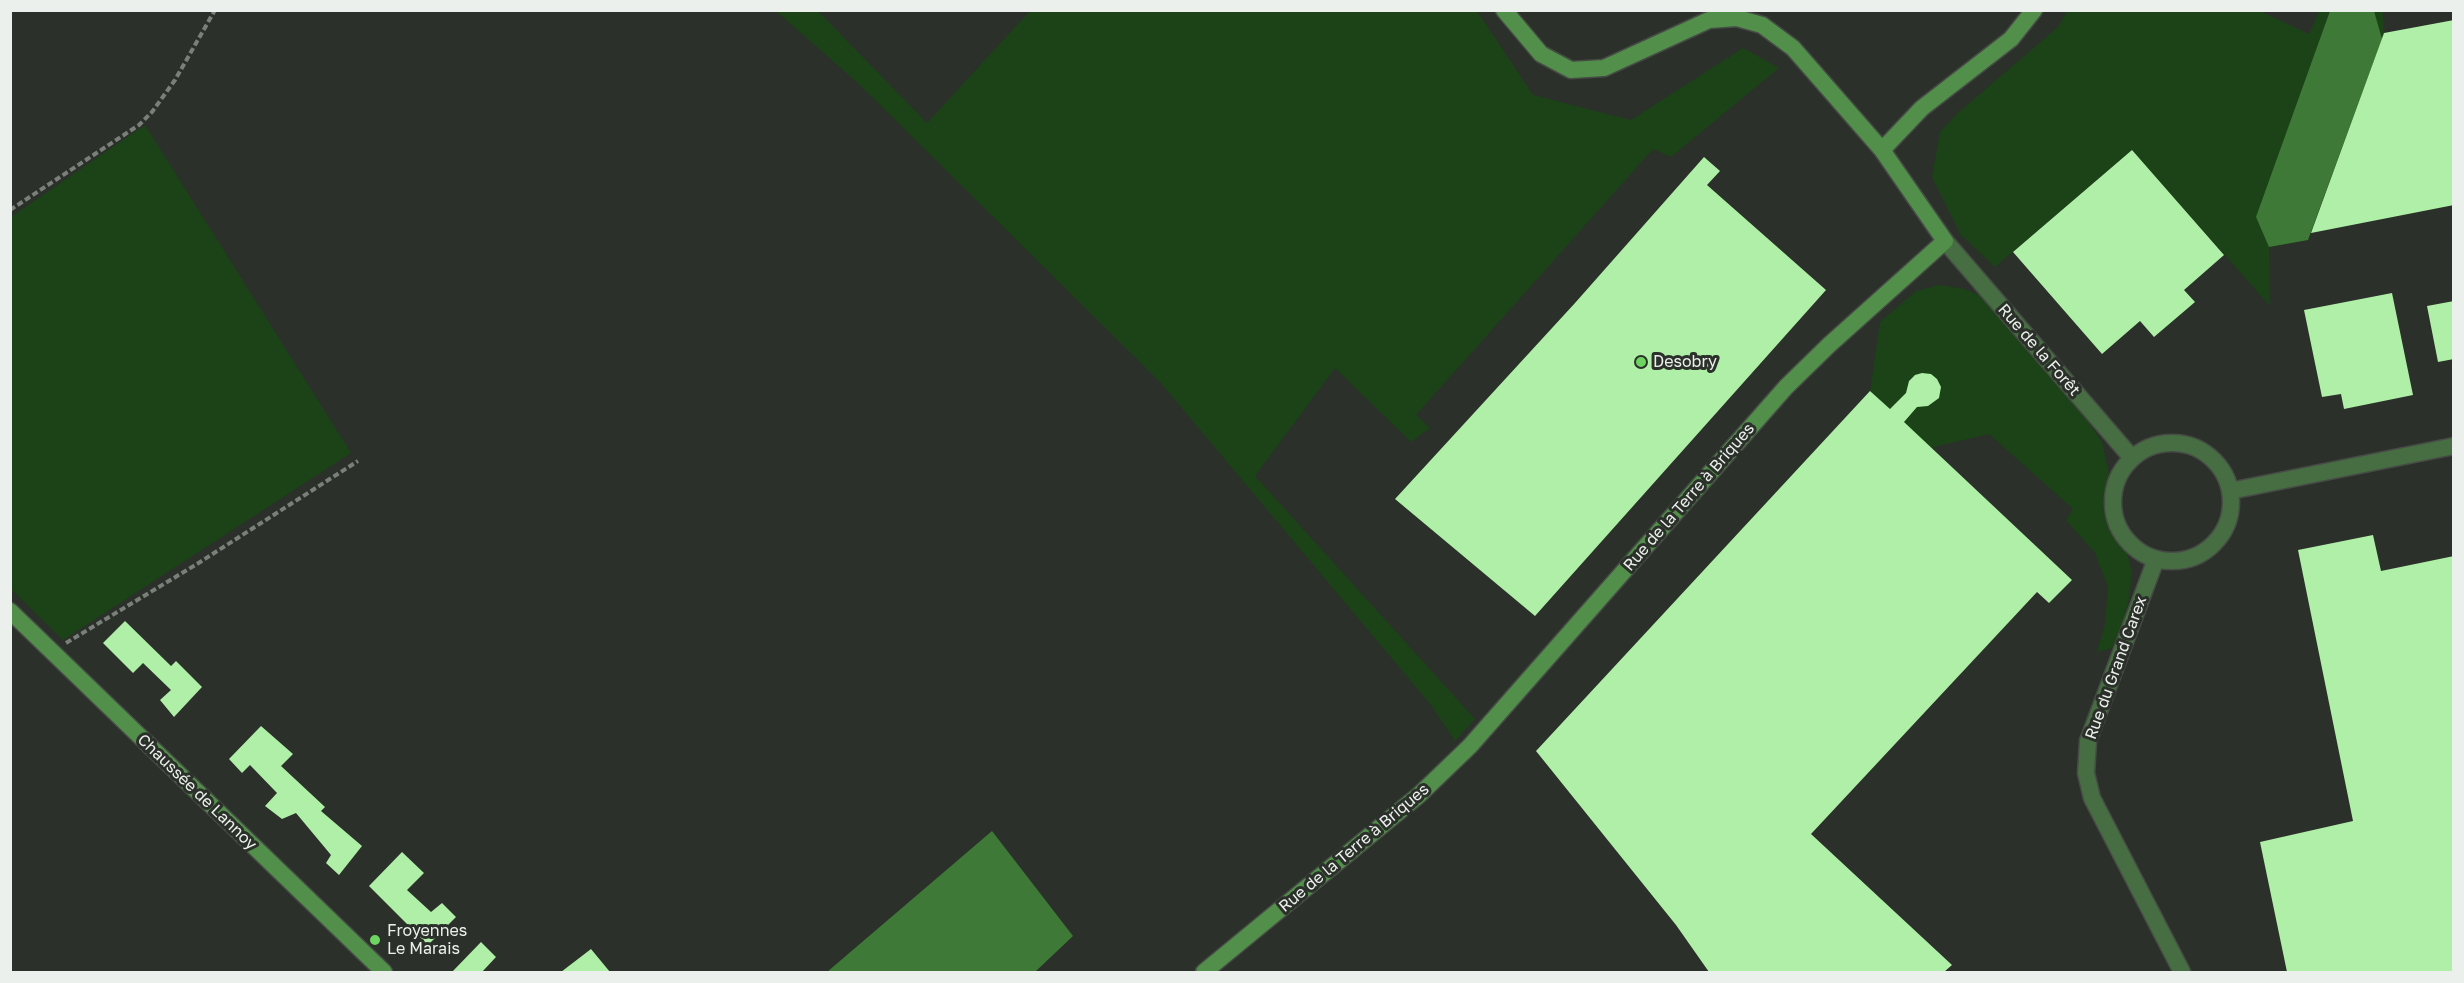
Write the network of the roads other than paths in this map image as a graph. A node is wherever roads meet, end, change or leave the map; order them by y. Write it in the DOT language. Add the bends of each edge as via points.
graph roads {
  1 [pos="1504,10"];
  2 [pos="2034,10"];
  3 [pos="1882,150"];
  4 [pos="1946,241"];
  5 [pos="2454,446"];
  6 [pos="2132,458"];
  7 [pos="2230,491"];
  8 [pos="2156,559"];
  9 [pos="10,610"];
  10 [pos="384,972"];
  11 [pos="1204,972"];
  12 [pos="2182,972"];
  1 -- 3 [label="main road" via="1540,54 1571,70 1604,68 1709,20 1737,18 1762,25 1793,48"];
  2 -- 3 [label="main road" via="2011,39 1922,108"];
  3 -- 4 [label="main road"];
  4 -- 6 [label="street, Rue de la Forêt"];
  4 -- 11 [label="main road, Rue de la Terre à Briques" via="1786,387 1470,746 1419,795"];
  5 -- 7 [label="street"];
  6 -- 7 [label="street" via="2156,446 2182,444 2213,460"];
  6 -- 8 [label="street" via="2114,489 2117,524 2139,551"];
  7 -- 8 [label="street" via="2229,516 2218,540 2190,559"];
  8 -- 12 [label="street, Rue du Grand Carex" via="2088,741 2086,773 2092,798"];
  9 -- 10 [label="main road, Chaussée de Lannoy"];
}
